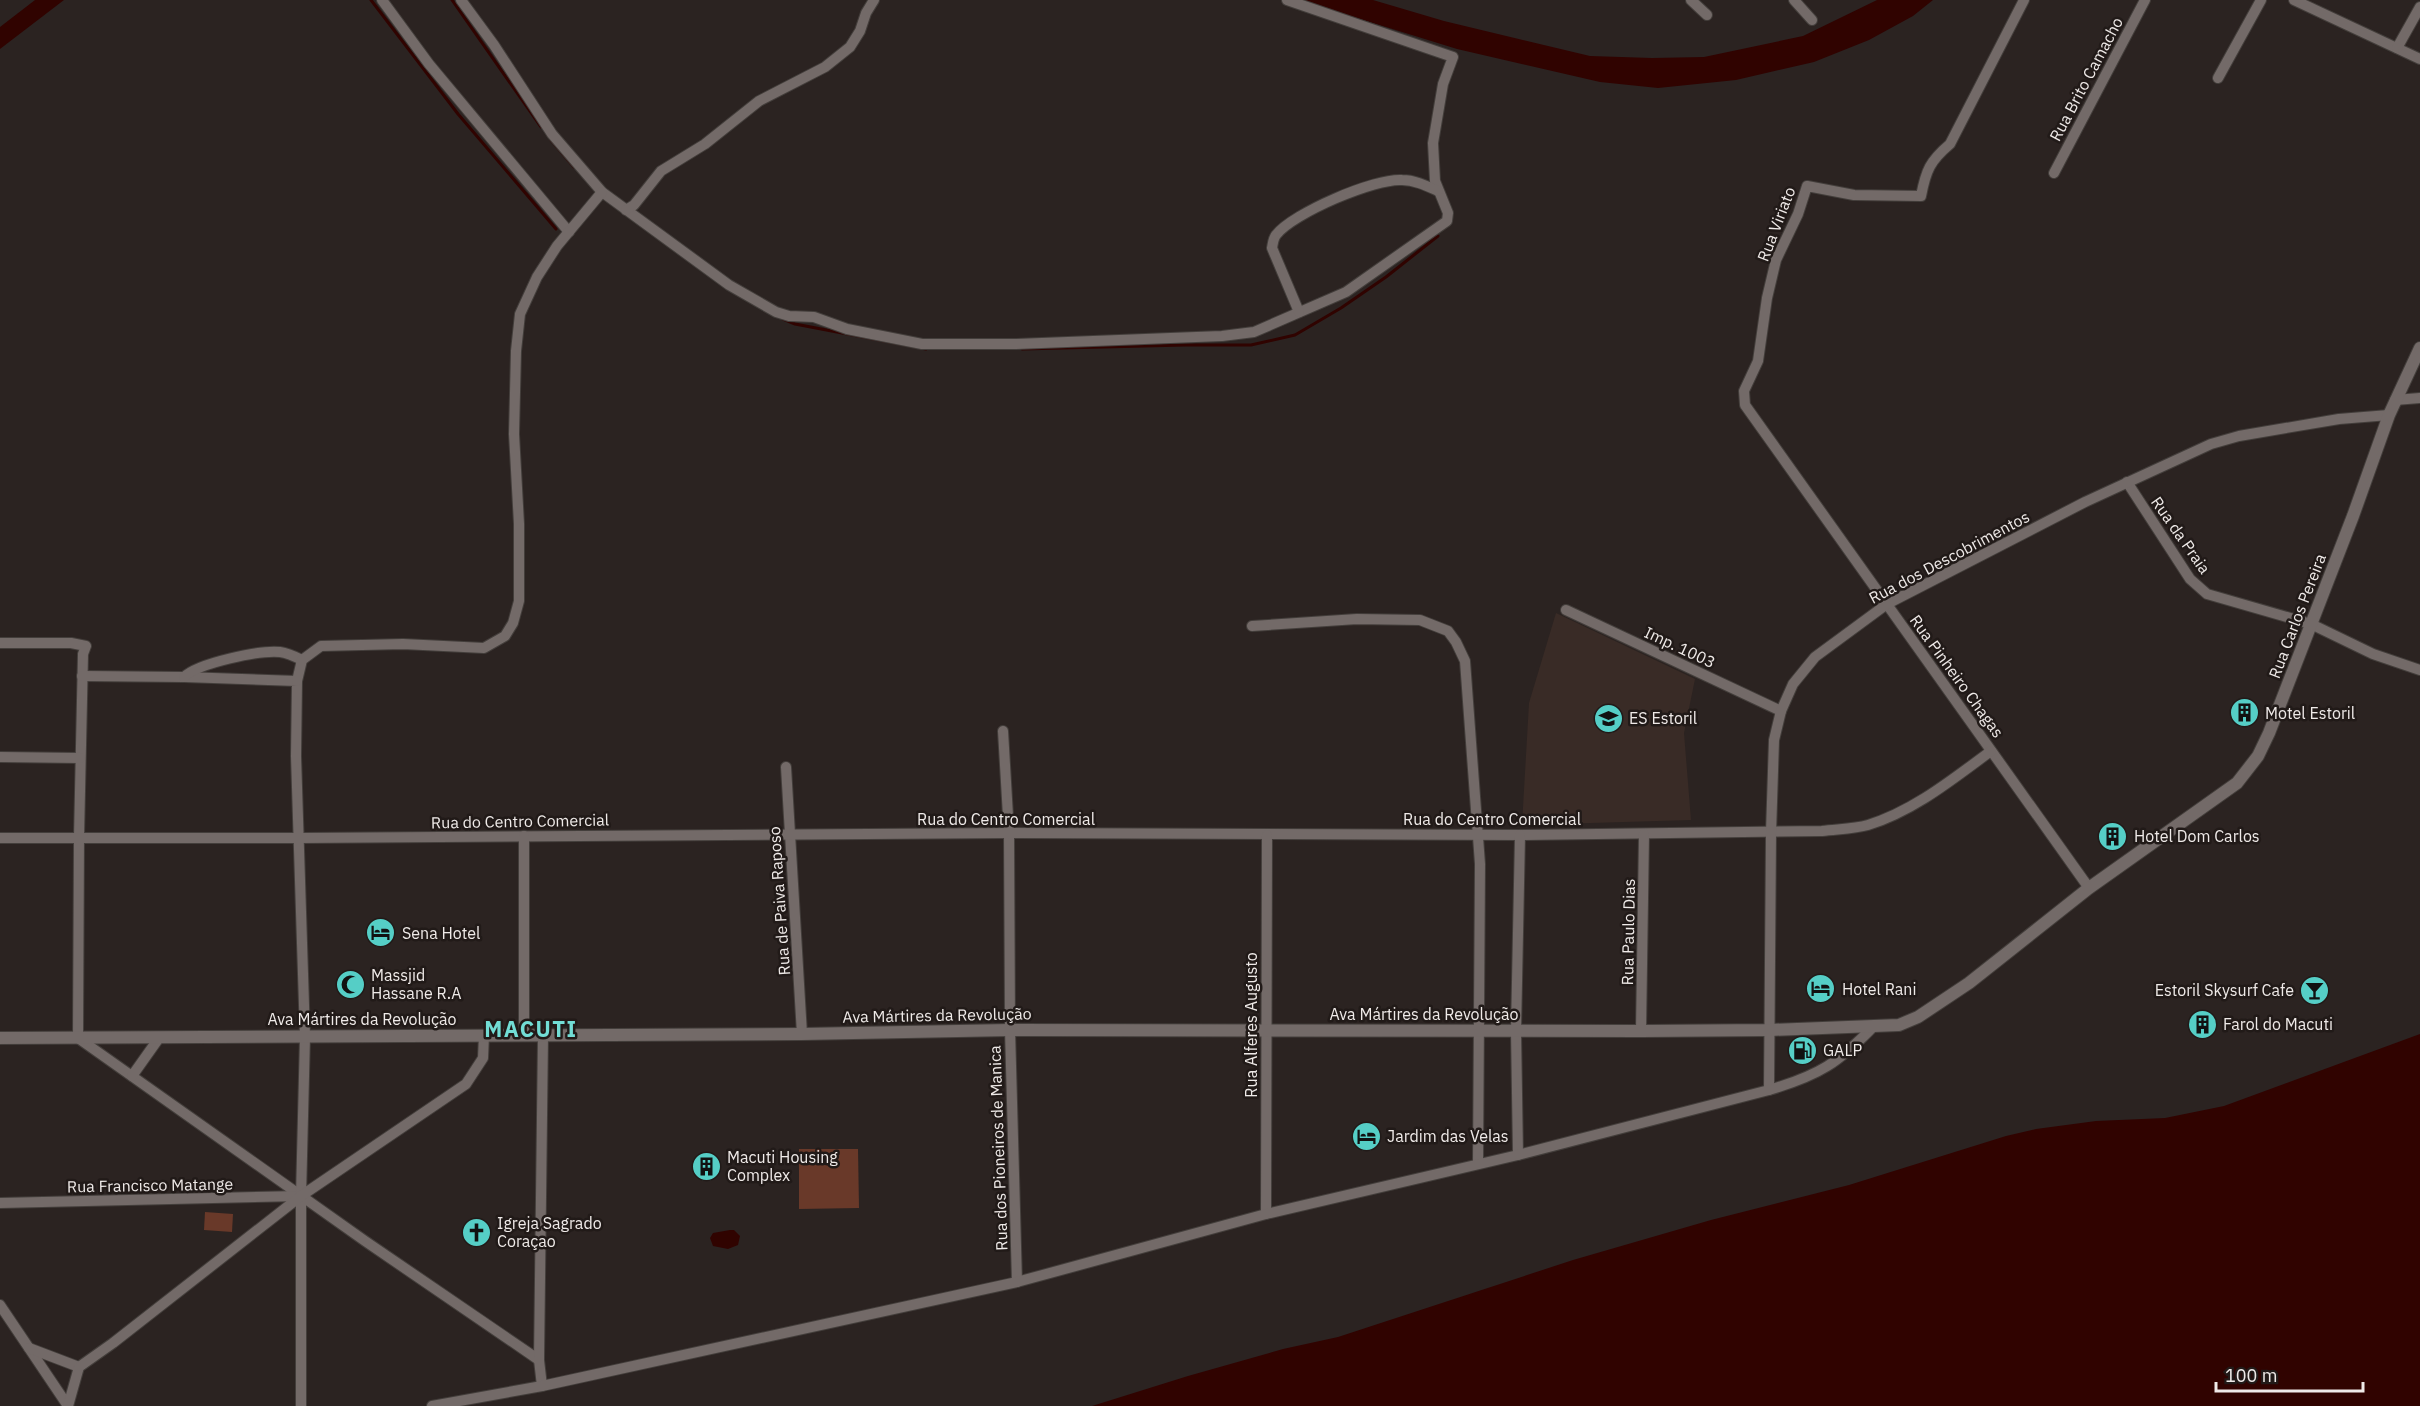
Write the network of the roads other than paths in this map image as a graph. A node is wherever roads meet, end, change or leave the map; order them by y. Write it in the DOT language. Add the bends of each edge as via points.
graph roads {
  1 [pos="382,0"];
  2 [pos="461,0"];
  3 [pos="874,0"];
  4 [pos="1287,0"];
  5 [pos="1691,0"];
  6 [pos="1794,0"];
  7 [pos="2024,0"];
  8 [pos="2145,0"];
  9 [pos="2261,0"];
  10 [pos="2294,0"];
  11 [pos="2420,7"];
  12 [pos="1707,15"];
  13 [pos="1812,20"];
  14 [pos="2397,48"];
  15 [pos="2420,59"];
  16 [pos="2218,78"];
  17 [pos="2054,173"];
  18 [pos="1438,191"];
  19 [pos="602,192"];
  20 [pos="626,210"];
  21 [pos="569,232"];
  22 [pos="1299,312"];
  23 [pos="2420,348"];
  24 [pos="1744,391"];
  25 [pos="2420,398"];
  26 [pos="2395,400"];
  27 [pos="2389,415"];
  28 [pos="2127,482"];
  29 [pos="1887,604"];
  30 [pos="1566,610"];
  31 [pos="2311,624"];
  32 [pos="1252,626"];
  33 [pos="0,643"];
  34 [pos="302,660"];
  35 [pos="2420,670"];
  36 [pos="82,676"];
  37 [pos="184,677"];
  38 [pos="297,681"];
  39 [pos="1781,711"];
  40 [pos="1004,731"];
  41 [pos="1991,751"];
  42 [pos="0,757"];
  43 [pos="80,758"];
  44 [pos="786,767"];
  45 [pos="1009,833"];
  46 [pos="1771,833"];
  47 [pos="790,834"];
  48 [pos="1476,834"];
  49 [pos="1644,834"];
  50 [pos="1267,835"];
  51 [pos="1520,835"];
  52 [pos="524,836"];
  53 [pos="79,837"];
  54 [pos="0,838"];
  55 [pos="300,838"];
  56 [pos="2089,888"];
  57 [pos="1875,1025"];
  58 [pos="1010,1030"];
  59 [pos="1770,1030"];
  60 [pos="1265,1031"];
  61 [pos="1479,1031"];
  62 [pos="1516,1031"];
  63 [pos="1641,1031"];
  64 [pos="802,1034"];
  65 [pos="484,1035"];
  66 [pos="543,1035"];
  67 [pos="305,1036"];
  68 [pos="524,1036"];
  69 [pos="0,1038"];
  70 [pos="78,1038"];
  71 [pos="159,1038"];
  72 [pos="132,1076"];
  73 [pos="1769,1090"];
  74 [pos="1518,1155"];
  75 [pos="1478,1163"];
  76 [pos="301,1196"];
  77 [pos="0,1203"];
  78 [pos="1266,1214"];
  79 [pos="1017,1282"];
  80 [pos="0,1305"];
  81 [pos="29,1348"];
  82 [pos="539,1360"];
  83 [pos="79,1367"];
  84 [pos="542,1386"];
  85 [pos="68,1406"];
  86 [pos="301,1406"];
  87 [pos="432,1406"];
  1 -- 21 [label="street" via="429,64"];
  2 -- 19 [label="street" via="552,134"];
  3 -- 20 [label="street" via="850,47 825,67 759,101 705,144 662,171"];
  4 -- 18 [label="street" via="1453,57 1443,84 1432,143"];
  5 -- 12 [label="street"];
  6 -- 13 [label="street"];
  7 -- 24 [label="street, Rua Viriato" via="1950,144 1936,155 1926,171 1921,196 1854,195 1807,186 1776,260 1758,361"];
  8 -- 17 [label="street, Rua Brito Camacho"];
  9 -- 16 [label="street"];
  10 -- 14 [label="street"];
  11 -- 14 [label="street"];
  14 -- 15 [label="street"];
  18 -- 22 [label="street" via="1448,213 1447,221 1346,292"];
  18 -- 22 [label="street" via="1402,179 1362,187 1282,229 1272,248"];
  19 -- 20 [label="street"];
  19 -- 21 [label="street"];
  20 -- 22 [label="street" via="729,285 776,312 814,317 847,329 922,344 1222,336 1254,332"];
  21 -- 34 [label="street" via="537,277 520,314 514,434 519,601 505,636 484,648 403,644 321,646"];
  23 -- 26 [label="street, Rua Carlos Pereira"];
  24 -- 29 [label="street, Rua Pinheiro Chagas" via="1745,405"];
  25 -- 26 [label="street"];
  26 -- 27 [label="street, Rua Carlos Pereira"];
  27 -- 28 [label="street, Rua dos Descobrimentos" via="2339,419 2230,439"];
  27 -- 31 [label="street, Rua Carlos Pereira"];
  28 -- 29 [label="street, Rua dos Descobrimentos"];
  28 -- 31 [label="street, Rua da Praia" via="2190,579 2207,594"];
  29 -- 39 [label="street, Rua dos Descobrimentos" via="1815,657 1792,684"];
  29 -- 41 [label="street, Rua Pinheiro Chagas"];
  30 -- 39 [label="street, Imp. 1003"];
  31 -- 35 [label="street, Rua da Praia" via="2373,654"];
  31 -- 56 [label="street, Rua Carlos Pereira" via="2269,733 2248,770 2237,783"];
  32 -- 48 [label="street" via="1420,620 1448,631 1465,661"];
  33 -- 36 [label="street" via="86,646"];
  34 -- 37 [label="street" via="280,652 261,654 203,666"];
  34 -- 38 [label="street"];
  36 -- 37 [label="street"];
  36 -- 43 [label="street"];
  37 -- 38 [label="street"];
  38 -- 55 [label="street"];
  39 -- 46 [label="street, Rua dos Descobrimentos" via="1774,740"];
  40 -- 45 [label="street, Rua dos Pioneiros de Manica"];
  41 -- 46 [label="street, Rua do Centro Comercial" via="1939,789 1868,825"];
  41 -- 56 [label="street, Rua Pinheiro Chagas"];
  42 -- 43 [label="street"];
  43 -- 53 [label="street"];
  44 -- 47 [label="street, Rua de Paiva Raposo"];
  45 -- 47 [label="street, Rua do Centro Comercial"];
  45 -- 50 [label="street, Rua do Centro Comercial"];
  45 -- 58 [label="street, Rua dos Pioneiros de Manica"];
  46 -- 49 [label="street, Rua do Centro Comercial"];
  46 -- 59 [label="street, Rua dos Descobrimentos"];
  47 -- 52 [label="street, Rua do Centro Comercial"];
  47 -- 64 [label="street, Rua de Paiva Raposo"];
  48 -- 50 [label="street, Rua do Centro Comercial"];
  48 -- 51 [label="street, Rua do Centro Comercial"];
  48 -- 61 [label="street" via="1480,897"];
  49 -- 51 [label="street, Rua do Centro Comercial"];
  49 -- 63 [label="street, Rua Paulo Dias"];
  50 -- 60 [label="street, Rua Alferes Augusto"];
  51 -- 62 [label="street"];
  52 -- 55 [label="street, Rua do Centro Comercial"];
  52 -- 68 [label="street"];
  53 -- 54 [label="street, Rua do Centro Comercial"];
  53 -- 55 [label="street, Rua do Centro Comercial"];
  53 -- 70 [label="street"];
  55 -- 67 [label="street"];
  56 -- 57 [label="street, Rua Carlos Pereira" via="1969,983 1918,1017 1899,1025"];
  57 -- 59 [label="street, Ava Mártires da Revolução"];
  57 -- 73 [label="street" via="1832,1065 1804,1080"];
  58 -- 60 [label="street, Ava Mártires da Revolução"];
  58 -- 64 [label="street, Ava Mártires da Revolução"];
  58 -- 79 [label="street, Rua dos Pioneiros de Manica"];
  59 -- 63 [label="street, Ava Mártires da Revolução"];
  59 -- 73 [label="street, Rua dos Descobrimentos"];
  60 -- 61 [label="street, Ava Mártires da Revolução"];
  60 -- 78 [label="street, Rua Alferes Augusto"];
  61 -- 62 [label="street, Ava Mártires da Revolução"];
  61 -- 75 [label="street"];
  62 -- 63 [label="street, Ava Mártires da Revolução"];
  62 -- 74 [label="street"];
  64 -- 66 [label="street, Ava Mártires da Revolução"];
  65 -- 67 [label="street, Ava Mártires da Revolução"];
  65 -- 68 [label="street, Ava Mártires da Revolução"];
  65 -- 76 [label="street" via="483,1058 466,1084"];
  66 -- 68 [label="street, Ava Mártires da Revolução"];
  66 -- 82 [label="street"];
  67 -- 71 [label="street, Ava Mártires da Revolução"];
  67 -- 76 [label="street"];
  69 -- 70 [label="street, Ava Mártires da Revolução"];
  70 -- 71 [label="street, Ava Mártires da Revolução"];
  70 -- 72 [label="street"];
  71 -- 72 [label="street"];
  72 -- 76 [label="street"];
  73 -- 74 [label="street"];
  74 -- 75 [label="street"];
  75 -- 78 [label="street"];
  76 -- 77 [label="street, Rua Francisco Matange"];
  76 -- 82 [label="street"];
  76 -- 83 [label="street"];
  76 -- 86 [label="street"];
  78 -- 79 [label="street"];
  79 -- 84 [label="street"];
  80 -- 81 [label="street"];
  81 -- 83 [label="street"];
  81 -- 85 [label="street"];
  82 -- 84 [label="street"];
  83 -- 85 [label="street"];
  84 -- 87 [label="street"];
}
